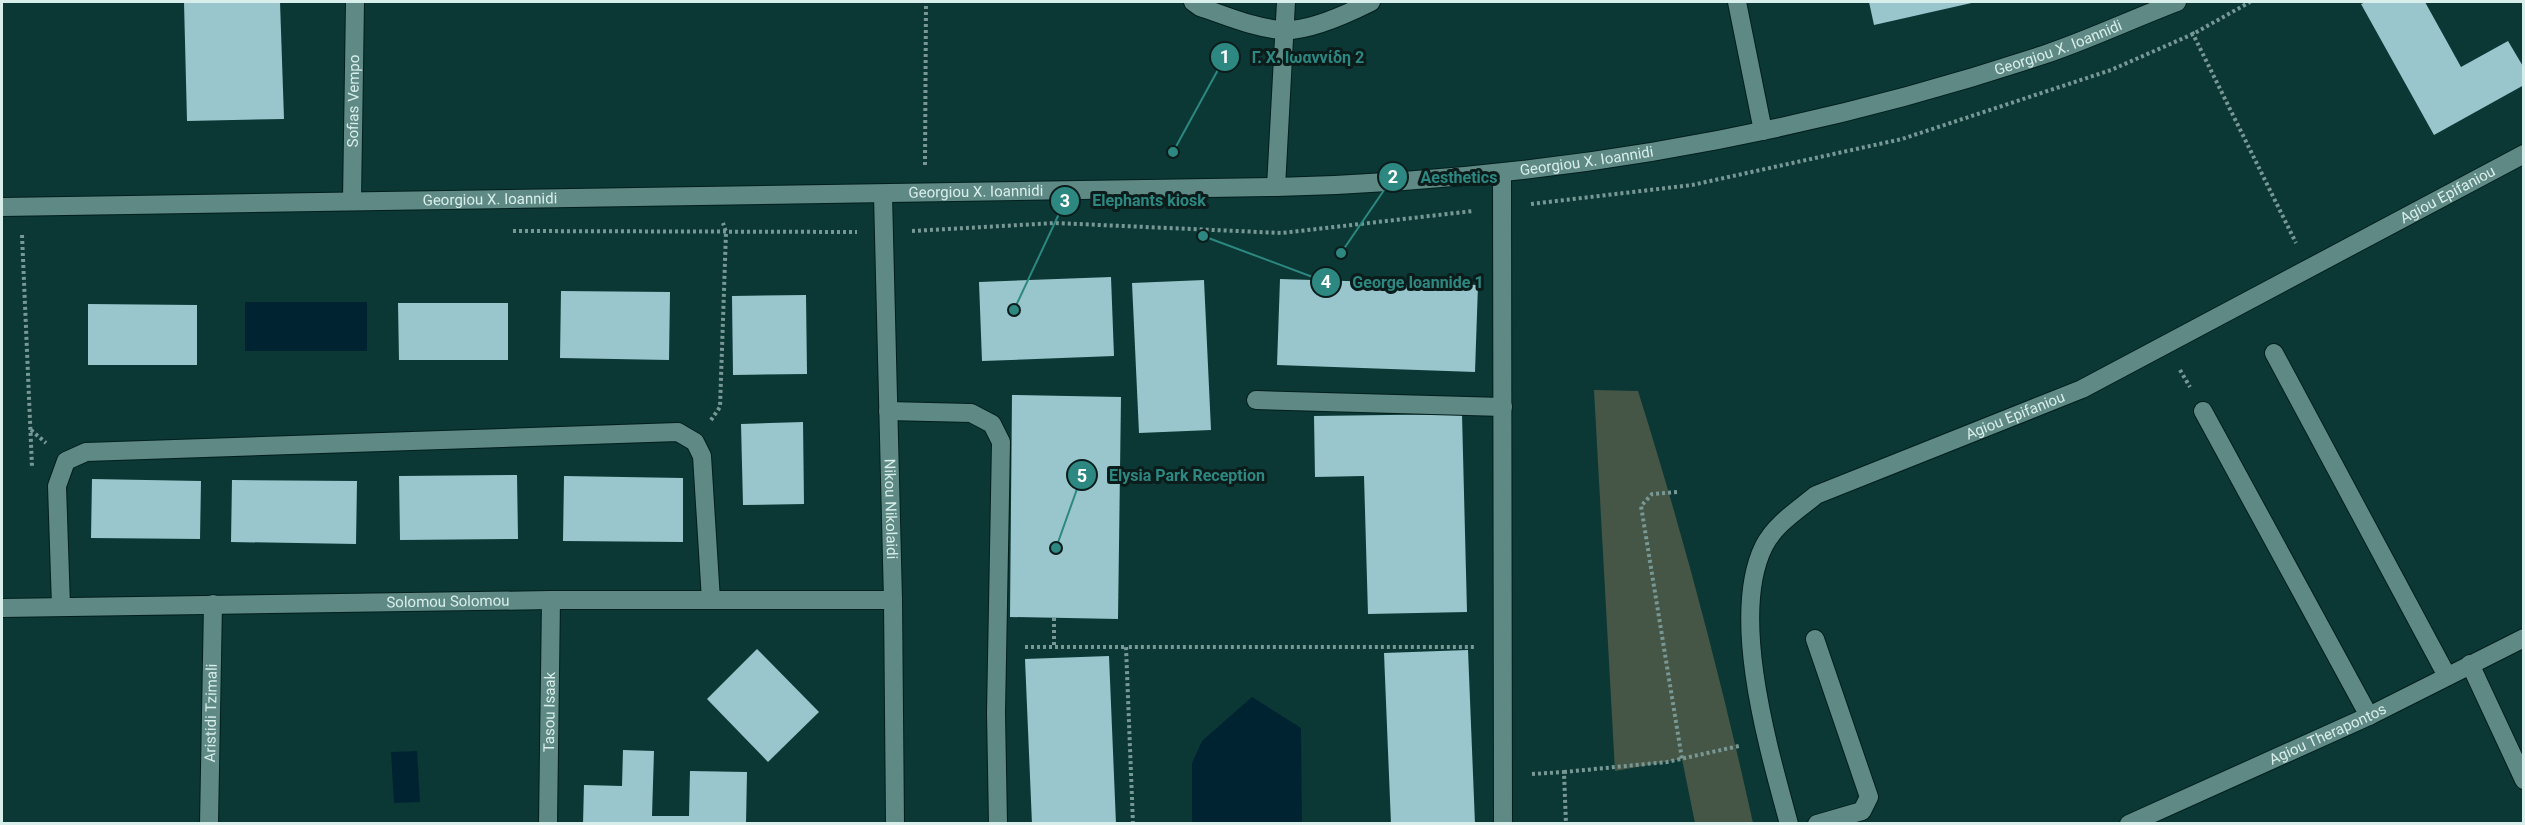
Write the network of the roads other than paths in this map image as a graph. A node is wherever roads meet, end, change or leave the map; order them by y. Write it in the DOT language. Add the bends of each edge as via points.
graph roads {
  1 [pos="355,2"];
  2 [pos="1193,2"];
  3 [pos="1286,2"];
  4 [pos="1371,2"];
  5 [pos="1737,2"];
  6 [pos="2177,2"];
  7 [pos="1284,30"];
  8 [pos="1763,131"];
  9 [pos="2523,154"];
  10 [pos="1502,174"];
  11 [pos="1276,187"];
  12 [pos="883,195"];
  13 [pos="352,200"];
  14 [pos="2,207"];
  15 [pos="2274,353"];
  16 [pos="1256,400"];
  17 [pos="1503,407"];
  18 [pos="888,411"];
  19 [pos="2203,411"];
  20 [pos="551,600"];
  21 [pos="711,600"];
  22 [pos="893,600"];
  23 [pos="213,604"];
  24 [pos="61,606"];
  25 [pos="2,608"];
  26 [pos="2523,638"];
  27 [pos="1815,639"];
  28 [pos="2470,664"];
  29 [pos="2447,676"];
  30 [pos="2369,716"];
  31 [pos="2523,780"];
  32 [pos="2137,822"];
  33 [pos="209,824"];
  34 [pos="548,824"];
  35 [pos="895,824"];
  36 [pos="998,824"];
  37 [pos="1503,824"];
  38 [pos="1789,824"];
  39 [pos="1817,824"];
  1 -- 13 [label="street, Sofias Vempo"];
  2 -- 7 [label="street" via="1254,25"];
  3 -- 7 [label="street"];
  4 -- 7 [label="street" via="1343,17"];
  5 -- 8 [label="street"];
  6 -- 8 [label="street, Georgiou X. Ioannidi" via="2045,55 1912,95"];
  7 -- 11 [label="street"];
  8 -- 10 [label="street, Georgiou X. Ioannidi"];
  9 -- 38 [label="street, Agiou Epifaniou" via="2082,389 1816,495 1783,521 1764,546 1753,583 1748,623 1766,740"];
  10 -- 11 [label="street, Georgiou X. Ioannidi" via="1380,185"];
  10 -- 17 [label="street"];
  11 -- 12 [label="street, Georgiou X. Ioannidi"];
  12 -- 13 [label="street, Georgiou X. Ioannidi"];
  12 -- 18 [label="street, Nikou Nikolaidi"];
  13 -- 14 [label="street, Georgiou X. Ioannidi"];
  15 -- 29 [label="street"];
  16 -- 17 [label="street"];
  17 -- 37 [label="street"];
  18 -- 22 [label="street, Nikou Nikolaidi"];
  18 -- 36 [label="street" via="971,412 992,423 1001,442"];
  19 -- 30 [label="street"];
  20 -- 21 [label="street, Solomou Solomou"];
  20 -- 23 [label="street, Solomou Solomou"];
  20 -- 34 [label="street, Tasou Isaak"];
  21 -- 22 [label="street, Solomou Solomou"];
  21 -- 24 [label="street" via="702,456 695,442 678,432 86,452 66,461 57,486"];
  22 -- 35 [label="street, Nikou Nikolaidi"];
  23 -- 24 [label="street, Solomou Solomou"];
  23 -- 33 [label="street, Aristidi Tzimali"];
  24 -- 25 [label="street, Solomou Solomou"];
  26 -- 28 [label="street, Agiou Therapontos"];
  27 -- 39 [label="street" via="1869,797 1862,811"];
  28 -- 29 [label="street, Agiou Therapontos"];
  28 -- 31 [label="street"];
  29 -- 30 [label="street, Agiou Therapontos"];
  30 -- 32 [label="street, Agiou Therapontos"];
}
